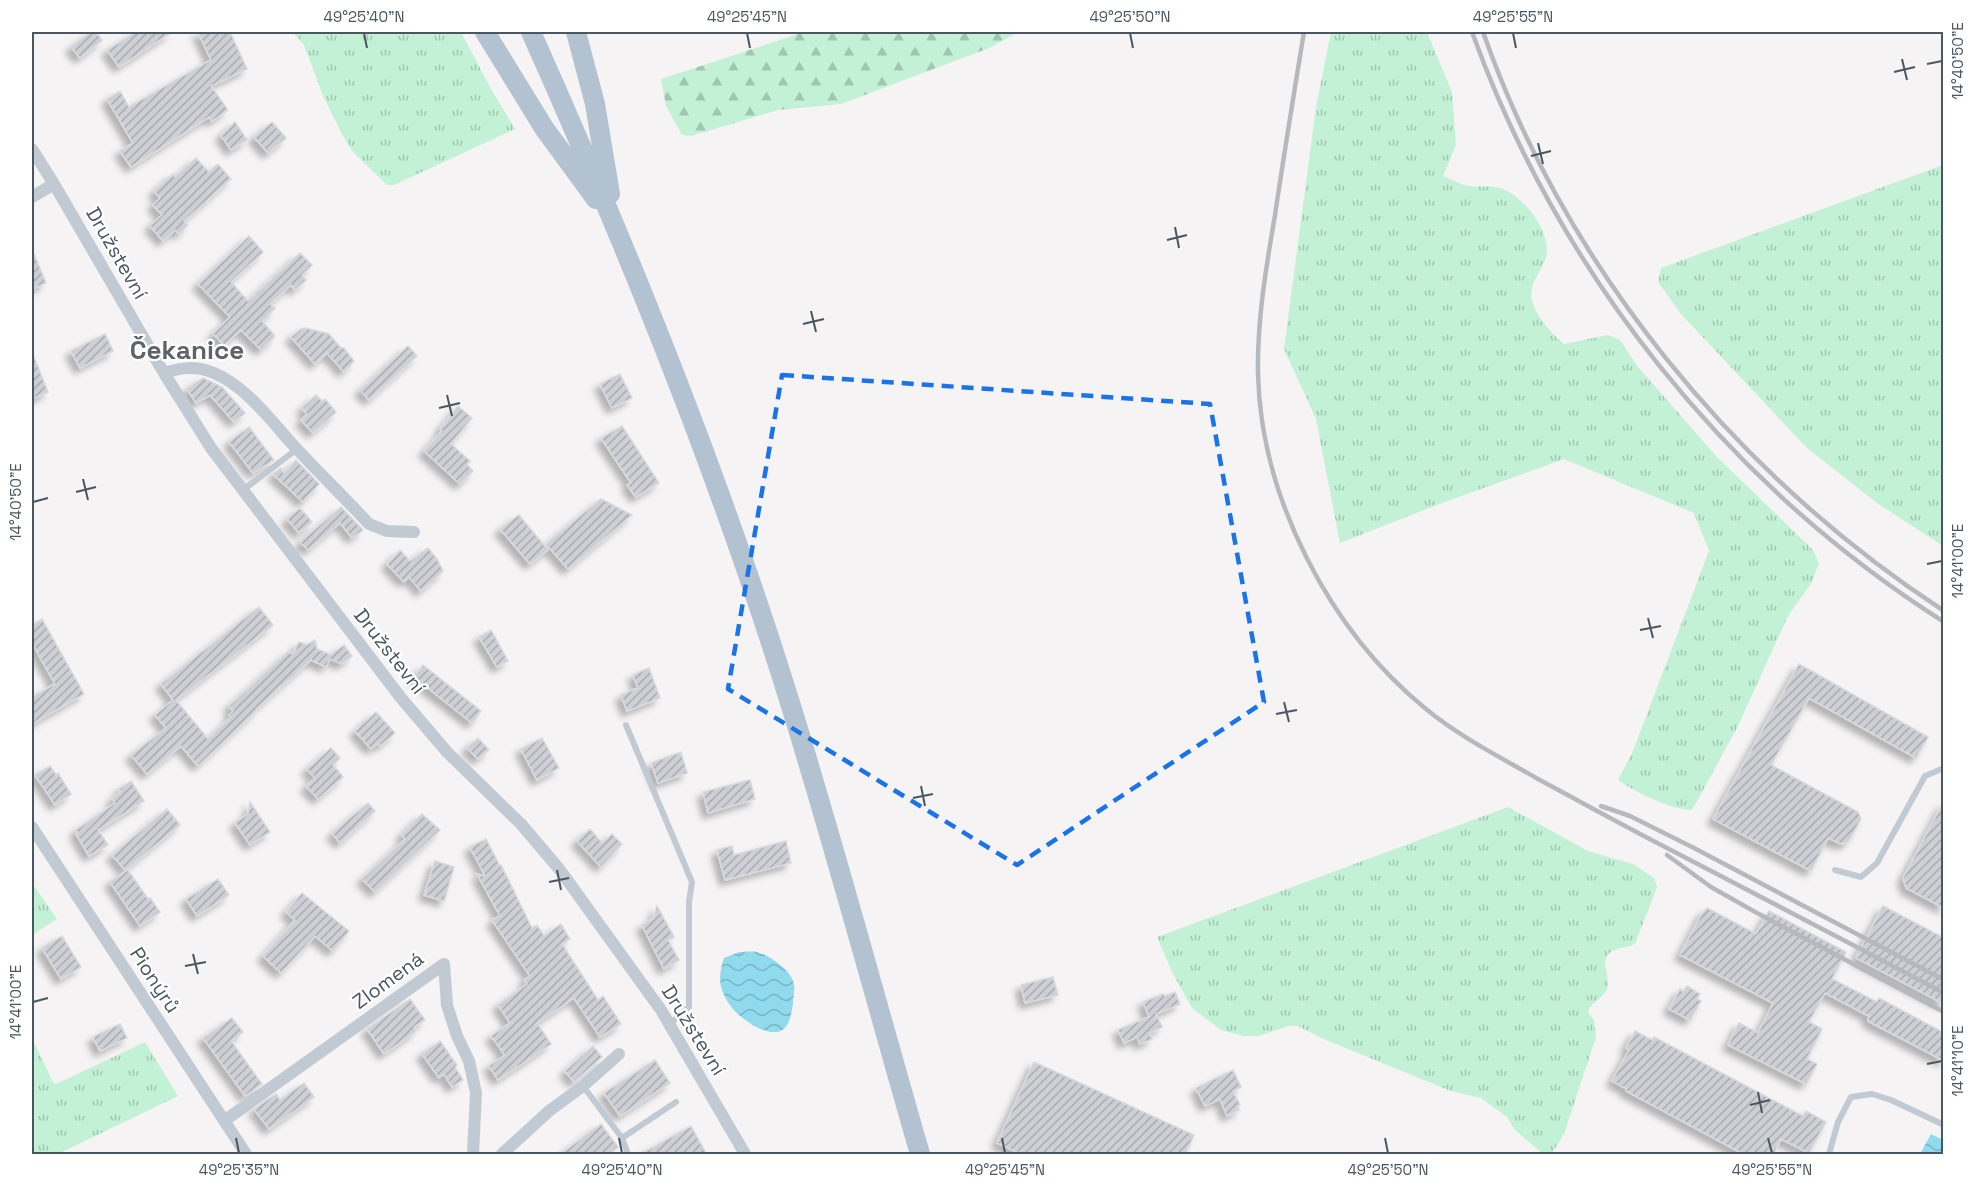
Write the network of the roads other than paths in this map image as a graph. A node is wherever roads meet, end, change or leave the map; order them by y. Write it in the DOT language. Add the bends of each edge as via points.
graph roads {
  1 [pos="485,32"];
  2 [pos="531,32"];
  3 [pos="576,32"];
  4 [pos="32,149"];
  5 [pos="54,184"];
  6 [pos="32,197"];
  7 [pos="616,226"];
  8 [pos="164,373"];
  9 [pos="297,449"];
  10 [pos="243,490"];
  11 [pos="414,532"];
  12 [pos="626,725"];
  13 [pos="1944,768"];
  14 [pos="32,826"];
  15 [pos="1835,870"];
  16 [pos="669,1024"];
  17 [pos="619,1053"];
  18 [pos="583,1086"];
  19 [pos="675,1102"];
  20 [pos="224,1121"];
  21 [pos="1944,1125"];
  22 [pos="622,1138"];
  23 [pos="743,1154"];
  24 [pos="246,1155"];
  25 [pos="473,1155"];
  26 [pos="502,1155"];
  27 [pos="628,1155"];
  28 [pos="920,1155"];
  29 [pos="1829,1155"];
  1 -- 7 [label="main road" via="544,128"];
  2 -- 7 [label="main road"];
  3 -- 7 [label="main road" via="595,104"];
  4 -- 5 [label="street, Družstevní"];
  5 -- 6 [label="street"];
  5 -- 8 [label="street, Družstevní"];
  7 -- 28 [label="main road" via="730,523 791,706"];
  8 -- 9 [label="street" via="192,367 231,382"];
  8 -- 10 [label="street, Družstevní"];
  9 -- 10 [label="lane"];
  9 -- 11 [label="street" via="369,524 387,531"];
  10 -- 16 [label="street, Družstevní" via="401,698 560,870"];
  12 -- 16 [label="lane" via="692,882 689,1007"];
  13 -- 15 [label="lane" via="1925,776 1877,862 1861,877"];
  14 -- 20 [label="street, Pionýrů"];
  16 -- 23 [label="street, Družstevní"];
  17 -- 18 [label="street"];
  18 -- 22 [label="lane"];
  18 -- 26 [label="street" via="549,1111"];
  19 -- 22 [label="lane"];
  20 -- 24 [label="street, Pionýrů"];
  20 -- 25 [label="street, Zlomená" via="444,964 447,1005 469,1061 476,1093"];
  21 -- 29 [label="lane" via="1872,1094 1851,1097 1838,1122"];
  22 -- 27 [label="lane"];
}
